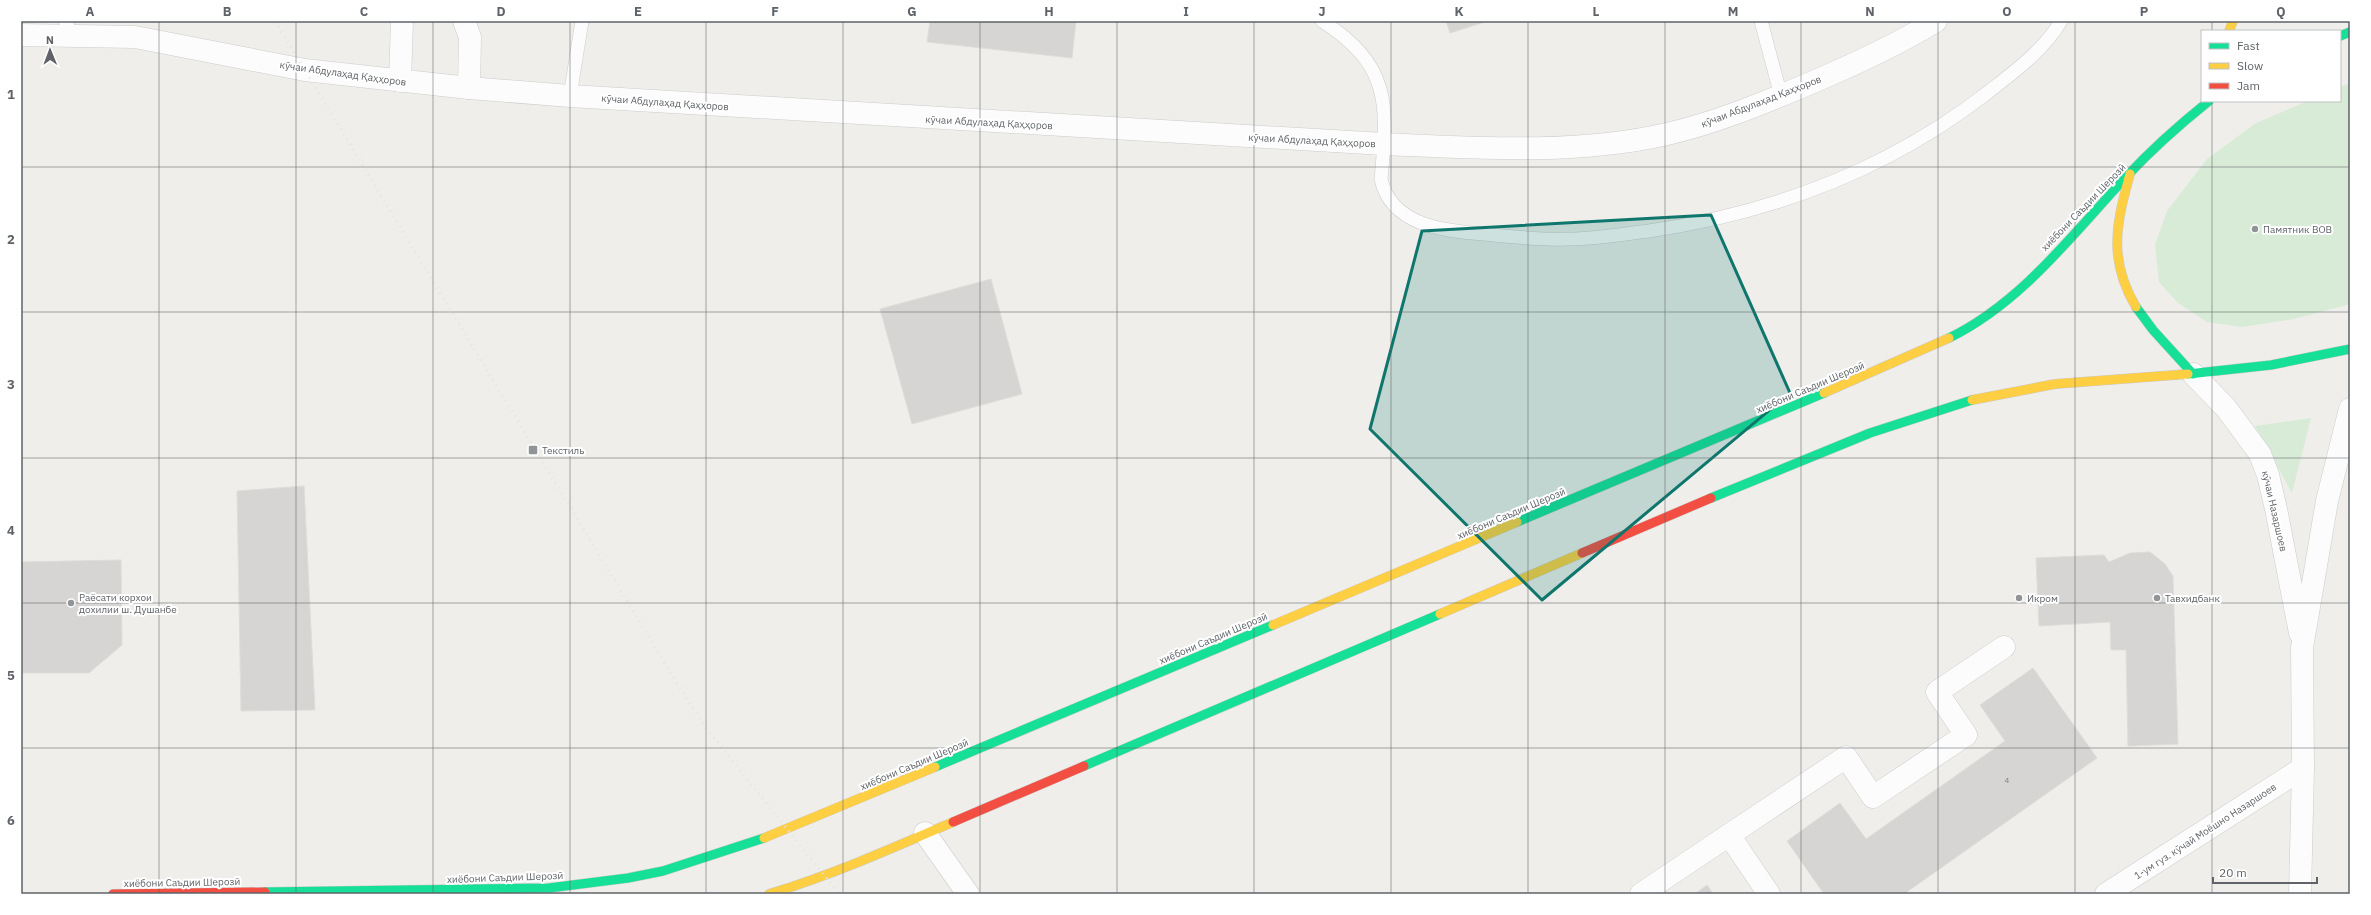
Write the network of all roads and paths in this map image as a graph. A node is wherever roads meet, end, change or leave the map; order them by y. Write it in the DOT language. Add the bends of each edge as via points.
graph roads {
  1 [pos="402,21"];
  2 [pos="464,21"];
  3 [pos="582,21"];
  4 [pos="1761,21"];
  5 [pos="1936,21"];
  6 [pos="2061,22"];
  7 [pos="1330,23"];
  8 [pos="69,29"];
  9 [pos="21,35"];
  10 [pos="400,81"];
  11 [pos="469,88"];
  12 [pos="570,96"];
  13 [pos="1781,96"];
  14 [pos="2206,102"];
  15 [pos="1384,144"];
  16 [pos="2130,174"];
  17 [pos="2350,349"];
  18 [pos="2193,374"];
  19 [pos="2350,409"];
  20 [pos="2004,647"];
  21 [pos="2302,648"];
  22 [pos="2303,768"];
  23 [pos="925,833"];
  24 [pos="1729,835"];
  25 [pos="802,884"];
  26 [pos="113,894"];
  27 [pos="769,894"];
  28 [pos="798,894"];
  29 [pos="968,894"];
  30 [pos="1641,894"];
  31 [pos="1769,894"];
  32 [pos="2106,894"];
  33 [pos="2300,894"];
  1 -- 10 [label="street"];
  2 -- 11 [label="street" via="470,37"];
  3 -- 12 [label="lane"];
  4 -- 13 [label="lane"];
  5 -- 13 [label="street, кӯчаи Абдулаҳад Қаҳҳоров" via="1890,47"];
  6 -- 15 [label="lane" via="2043,45 2008,76 1963,112 1916,142 1864,169 1812,190 1698,223 1570,239 1501,236 1427,226 1404,214 1391,202 1383,189 1381,179"];
  7 -- 15 [label="lane" via="1358,50 1380,86 1385,107"];
  8 -- 9 [label="street, кӯчаи Абдулаҳад Қаҳҳоров"];
  8 -- 10 [label="street, кӯчаи Абдулаҳад Қаҳҳоров" via="135,37 305,70"];
  10 -- 11 [label="street, кӯчаи Абдулаҳад Қаҳҳоров"];
  11 -- 12 [label="street, кӯчаи Абдулаҳад Қаҳҳоров"];
  12 -- 15 [label="street, кӯчаи Абдулаҳад Қаҳҳоров"];
  13 -- 15 [label="street, кӯчаи Абдулаҳад Қаҳҳоров" via="1723,118 1667,134 1623,141 1564,147 1508,148"];
  14 -- 16 [label="main road, хиёбони Саъдии Шерозӣ" via="2154,148"];
  16 -- 18 [label="main road" via="2116,241 2124,280 2144,320"];
  16 -- 26 [label="main road, хиёбони Саъдии Шерозӣ" via="2013,294 1971,326 1937,343 1877,371 740,847 663,871 549,888"];
  17 -- 18 [label="main road" via="2301,360"];
  18 -- 21 [label="street, кӯчаи Назаршоев" via="2226,408 2260,454 2276,509"];
  18 -- 23 [label="main road" via="2036,387 1954,403 1887,425"];
  19 -- 21 [label="street, кӯчаи Назаршоев" via="2327,501"];
  20 -- 24 [label="street" via="1936,692 1966,735 1873,797 1846,757"];
  21 -- 22 [label="street, кӯчаи Назаршоев"];
  22 -- 32 [label="street, 1-ум гуз. кӯчай Моёшно Назаршоев"];
  22 -- 33 [label="street, кӯчаи Назаршоев"];
  23 -- 25 [label="main road"];
  23 -- 29 [label="street"];
  24 -- 30 [label="street"];
  24 -- 31 [label="street"];
  25 -- 27 [label="main road"];
  25 -- 28 [label="main road"];
}
